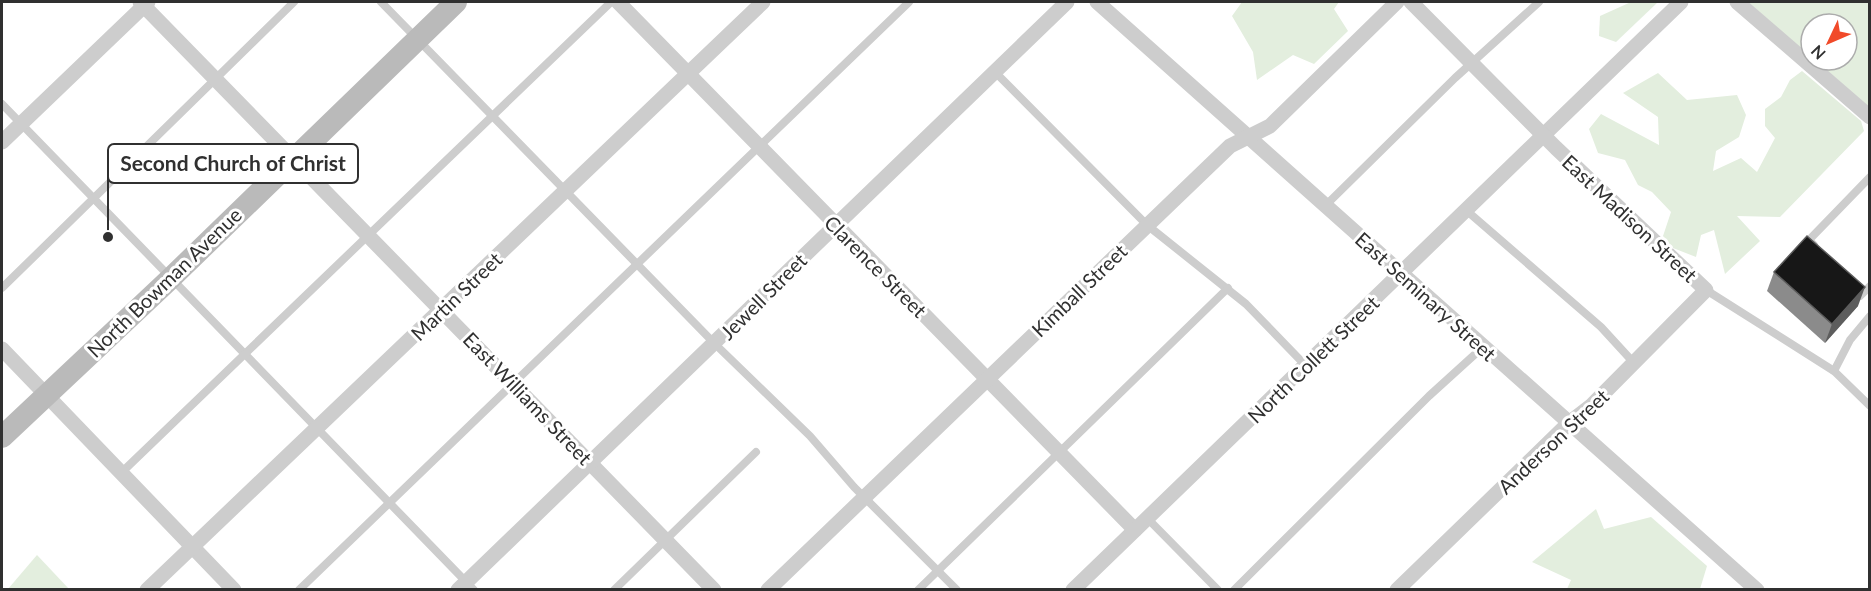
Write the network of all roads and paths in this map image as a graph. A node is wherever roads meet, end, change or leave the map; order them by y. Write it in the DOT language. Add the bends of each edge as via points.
graph roads {
  1 [pos="294,2"];
  2 [pos="381,2"];
  3 [pos="456,2"];
  4 [pos="611,2"];
  5 [pos="618,2"];
  6 [pos="763,2"];
  7 [pos="909,2"];
  8 [pos="1067,2"];
  9 [pos="1097,2"];
  10 [pos="1397,2"];
  11 [pos="1411,2"];
  12 [pos="1539,2"];
  13 [pos="1681,2"];
  14 [pos="1737,2"];
  15 [pos="144,3"];
  16 [pos="417,38"];
  17 [pos="1473,63"];
  18 [pos="994,71"];
  19 [pos="688,73"];
  20 [pos="215,78"];
  21 [pos="2,104"];
  22 [pos="493,116"];
  23 [pos="1869,117"];
  24 [pos="21,124"];
  25 [pos="1543,135"];
  26 [pos="1248,137"];
  27 [pos="2,142"];
  28 [pos="760,147"];
  29 [pos="294,157"];
  30 [pos="1869,177"];
  31 [pos="566,191"];
  32 [pos="92,197"];
  33 [pos="1325,206"];
  34 [pos="1467,211"];
  35 [pos="835,224"];
  36 [pos="1147,225"];
  37 [pos="368,234"];
  38 [pos="1824,256"];
  39 [pos="636,262"];
  40 [pos="1402,274"];
  41 [pos="171,278"];
  42 [pos="1869,286"];
  43 [pos="2,288"];
  44 [pos="1228,288"];
  45 [pos="1853,288"];
  46 [pos="1706,290"];
  47 [pos="442,309"];
  48 [pos="1869,316"];
  49 [pos="715,344"];
  50 [pos="1483,347"];
  51 [pos="2,349"];
  52 [pos="244,353"];
  53 [pos="1634,363"];
  54 [pos="1306,366"];
  55 [pos="1834,371"];
  56 [pos="987,378"];
  57 [pos="514,384"];
  58 [pos="45,395"];
  59 [pos="1869,406"];
  60 [pos="1569,423"];
  61 [pos="317,428"];
  62 [pos="2,437"];
  63 [pos="756,452"];
  64 [pos="1061,453"];
  65 [pos="589,462"];
  66 [pos="121,473"];
  67 [pos="864,497"];
  68 [pos="390,503"];
  69 [pos="1147,518"];
  70 [pos="1135,530"];
  71 [pos="666,539"];
  72 [pos="192,547"];
  73 [pos="939,570"];
  74 [pos="466,587"];
  75 [pos="147,590"];
  76 [pos="234,590"];
  77 [pos="299,590"];
  78 [pos="614,590"];
  79 [pos="714,590"];
  80 [pos="768,590"];
  81 [pos="918,590"];
  82 [pos="957,590"];
  83 [pos="1073,590"];
  84 [pos="1218,590"];
  85 [pos="1234,590"];
  86 [pos="1397,590"];
  87 [pos="1757,590"];
  1 -- 20 [label="lane"];
  2 -- 16 [label="lane"];
  3 -- 16 [label="street, North Bowman Avenue"];
  4 -- 22 [label="lane"];
  5 -- 19 [label="street, Clarence Street"];
  6 -- 19 [label="street, Martin Street"];
  7 -- 28 [label="lane"];
  8 -- 18 [label="street, Jewell Street"];
  9 -- 26 [label="street, East Seminary Street"];
  10 -- 26 [label="street, Kimball Street" via="1270,126"];
  11 -- 17 [label="street, East Madison Street"];
  12 -- 17 [label="lane"];
  13 -- 25 [label="street, North Collett Street"];
  14 -- 23 [label="street"];
  15 -- 20 [label="street, East Williams Street"];
  15 -- 24 [label="street"];
  16 -- 22 [label="lane"];
  16 -- 29 [label="street, North Bowman Avenue"];
  17 -- 25 [label="street, East Madison Street"];
  17 -- 33 [label="lane"];
  18 -- 35 [label="street, Jewell Street"];
  18 -- 36 [label="lane"];
  19 -- 28 [label="street, Clarence Street"];
  19 -- 31 [label="street, Martin Street"];
  20 -- 29 [label="street, East Williams Street"];
  20 -- 32 [label="lane"];
  21 -- 24 [label="lane"];
  22 -- 31 [label="lane"];
  22 -- 37 [label="lane"];
  24 -- 27 [label="street"];
  24 -- 32 [label="lane"];
  25 -- 34 [label="street, North Collett Street"];
  25 -- 46 [label="street, East Madison Street"];
  26 -- 33 [label="street, East Seminary Street"];
  26 -- 36 [label="street, Kimball Street" via="1230,146"];
  28 -- 35 [label="street, Clarence Street"];
  28 -- 39 [label="lane"];
  29 -- 37 [label="street, East Williams Street"];
  29 -- 41 [label="street, North Bowman Avenue"];
  30 -- 38 [label="lane" via="1809,240"];
  31 -- 39 [label="lane"];
  31 -- 47 [label="street, Martin Street"];
  32 -- 41 [label="lane"];
  32 -- 43 [label="lane"];
  33 -- 40 [label="street, East Seminary Street"];
  34 -- 40 [label="street, North Collett Street"];
  34 -- 53 [label="lane" via="1601,327"];
  35 -- 49 [label="street, Jewell Street"];
  35 -- 56 [label="street, Clarence Street"];
  36 -- 44 [label="lane"];
  36 -- 56 [label="street, Kimball Street"];
  37 -- 47 [label="street, East Williams Street"];
  37 -- 52 [label="lane"];
  39 -- 49 [label="lane"];
  39 -- 57 [label="lane"];
  40 -- 50 [label="street, East Seminary Street"];
  40 -- 54 [label="street, North Collett Street"];
  41 -- 52 [label="lane"];
  41 -- 58 [label="street, North Bowman Avenue"];
  42 -- 45 [label="lane" via="1860,296"];
  44 -- 54 [label="lane"];
  44 -- 64 [label="lane"];
  46 -- 53 [label="street, Anderson Street"];
  46 -- 55 [label="lane, East Madison Street"];
  47 -- 57 [label="street, East Williams Street"];
  47 -- 61 [label="street, Martin Street"];
  48 -- 55 [label="lane" via="1850,340"];
  49 -- 65 [label="street, Jewell Street"];
  49 -- 67 [label="lane" via="810,436"];
  50 -- 60 [label="street, East Seminary Street"];
  50 -- 85 [label="lane"];
  51 -- 58 [label="street"];
  52 -- 61 [label="lane"];
  52 -- 66 [label="lane"];
  53 -- 60 [label="street, Anderson Street"];
  54 -- 69 [label="street, North Collett Street"];
  55 -- 59 [label="lane, East Madison Street"];
  56 -- 64 [label="street, Clarence Street"];
  56 -- 67 [label="street, Kimball Street"];
  57 -- 65 [label="street, East Williams Street"];
  57 -- 68 [label="lane"];
  58 -- 62 [label="street, North Bowman Avenue"];
  58 -- 66 [label="street"];
  60 -- 86 [label="street, Anderson Street"];
  60 -- 87 [label="street, East Seminary Street"];
  61 -- 68 [label="lane"];
  61 -- 72 [label="street, Martin Street"];
  63 -- 71 [label="lane"];
  64 -- 70 [label="street, Clarence Street"];
  64 -- 73 [label="lane"];
  65 -- 71 [label="street, East Williams Street"];
  65 -- 74 [label="street, Jewell Street"];
  66 -- 72 [label="street"];
  67 -- 73 [label="lane"];
  67 -- 80 [label="street, Kimball Street"];
  68 -- 74 [label="lane"];
  68 -- 77 [label="lane"];
  69 -- 70 [label="street, North Collett Street"];
  69 -- 84 [label="lane"];
  70 -- 83 [label="street, North Collett Street"];
  71 -- 78 [label="lane"];
  71 -- 79 [label="street, East Williams Street"];
  72 -- 75 [label="street, Martin Street"];
  72 -- 76 [label="street"];
  73 -- 81 [label="lane"];
  73 -- 82 [label="lane"];
}
